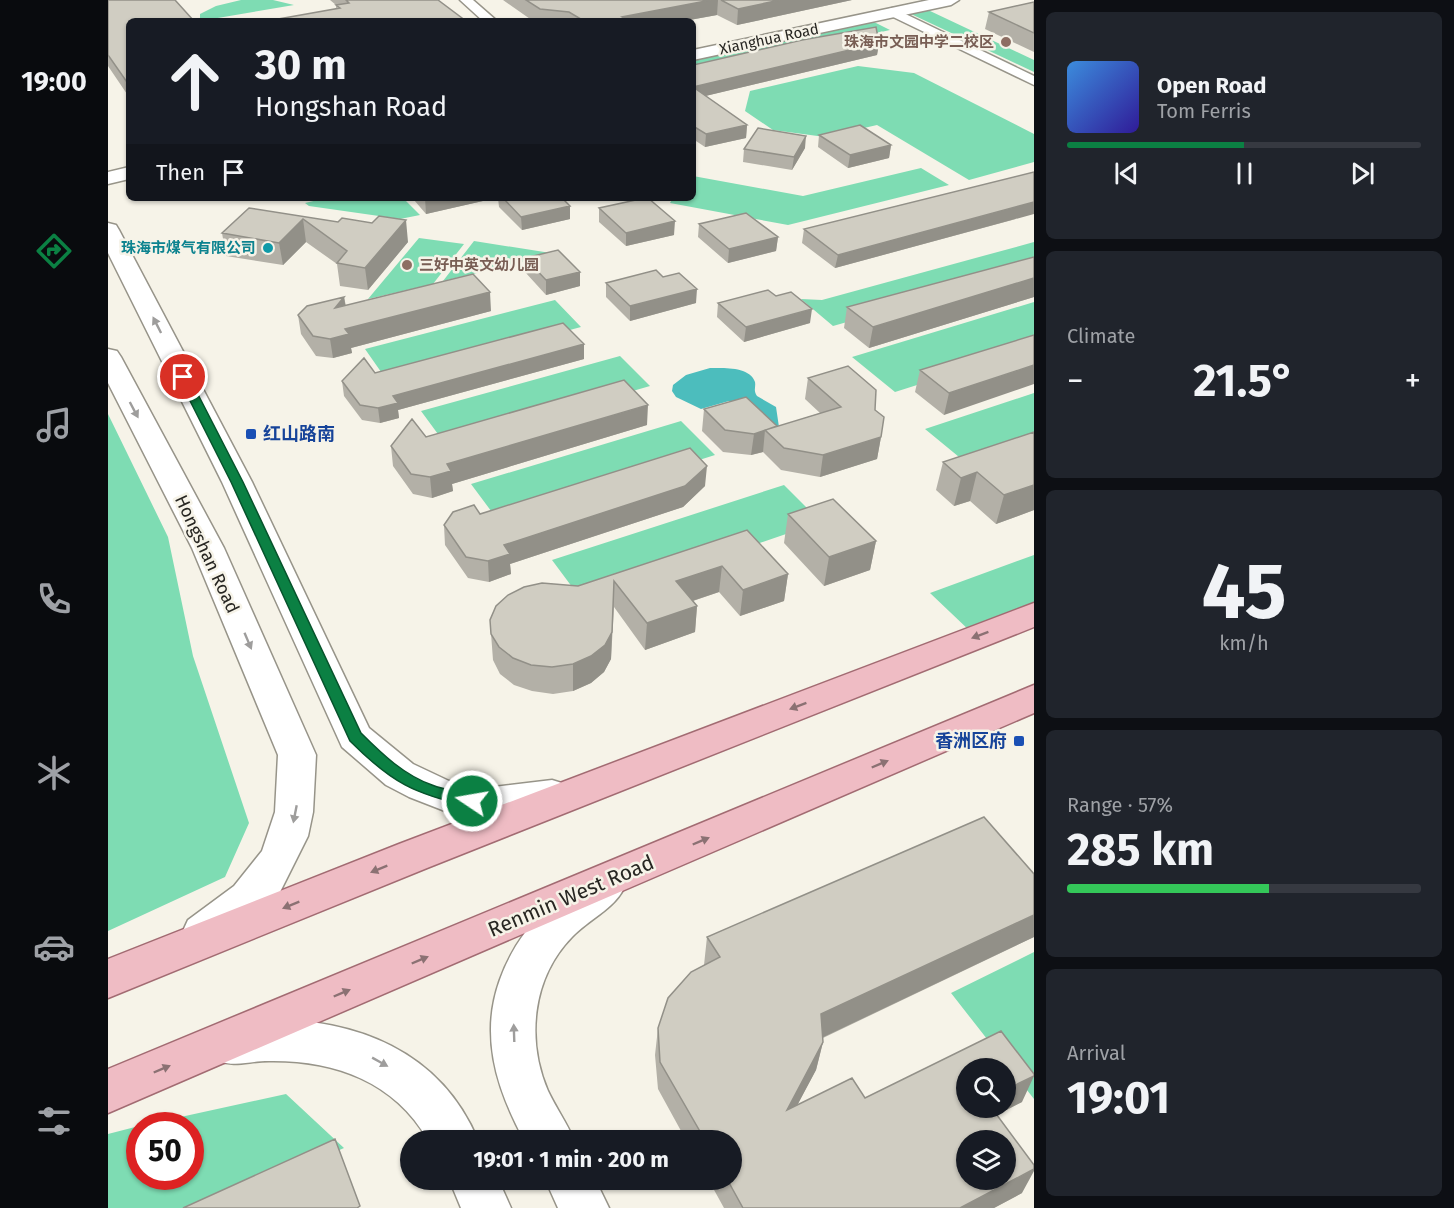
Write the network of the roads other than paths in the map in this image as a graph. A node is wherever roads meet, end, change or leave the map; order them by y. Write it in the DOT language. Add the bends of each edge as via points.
graph roads {
  1 [pos="466,0"];
  2 [pos="951,0"];
  3 [pos="893,12"];
  4 [pos="487,18"];
  5 [pos="696,54"];
  6 [pos="1034,81"];
  7 [pos="126,174"];
  8 [pos="108,178"];
  9 [pos="108,230"];
  10 [pos="108,357"];
  11 [pos="1034,614"];
  12 [pos="1034,698"];
  13 [pos="600,782"];
  14 [pos="647,864"];
  15 [pos="165,956"];
  16 [pos="108,979"];
  17 [pos="200,1053"];
  18 [pos="108,1091"];
  19 [pos="450,1130"];
  20 [pos="545,1130"];
  21 [pos="478,1190"];
  22 [pos="575,1190"];
  23 [pos="486,1208"];
  24 [pos="584,1208"];
  1 -- 4 [label="street"];
  2 -- 3 [label="street, Xianghua Road"];
  3 -- 5 [label="street, Xianghua Road"];
  3 -- 6 [label="street"];
  7 -- 8 [label="street"];
  13 -- 9 [label="main road, one-way" via="522,802 459,799 404,779 355,737 237,482"];
  10 -- 15 [label="main road, Hongshan Road, one-way" via="208,548 297,755 296,812 277,863 237,908"];
  11 -- 13 [label="main road, one-way"];
  14 -- 12 [label="main road, Renmin West Road, one-way"];
  13 -- 15 [label="main road, one-way"];
  17 -- 14 [label="main road, Renmin West Road, one-way"];
  20 -- 14 [label="main road, one-way" via="524,1090 516,1059 514,1000 523,971 540,942 566,916"];
  15 -- 16 [label="main road"];
  18 -- 17 [label="main road, Renmin West Road, one-way"];
  17 -- 19 [label="main road, one-way" via="272,1041 305,1040 337,1045 372,1057 402,1074 425,1096"];
  21 -- 23 [label="main road"];
  22 -- 24 [label="main road"];
}
